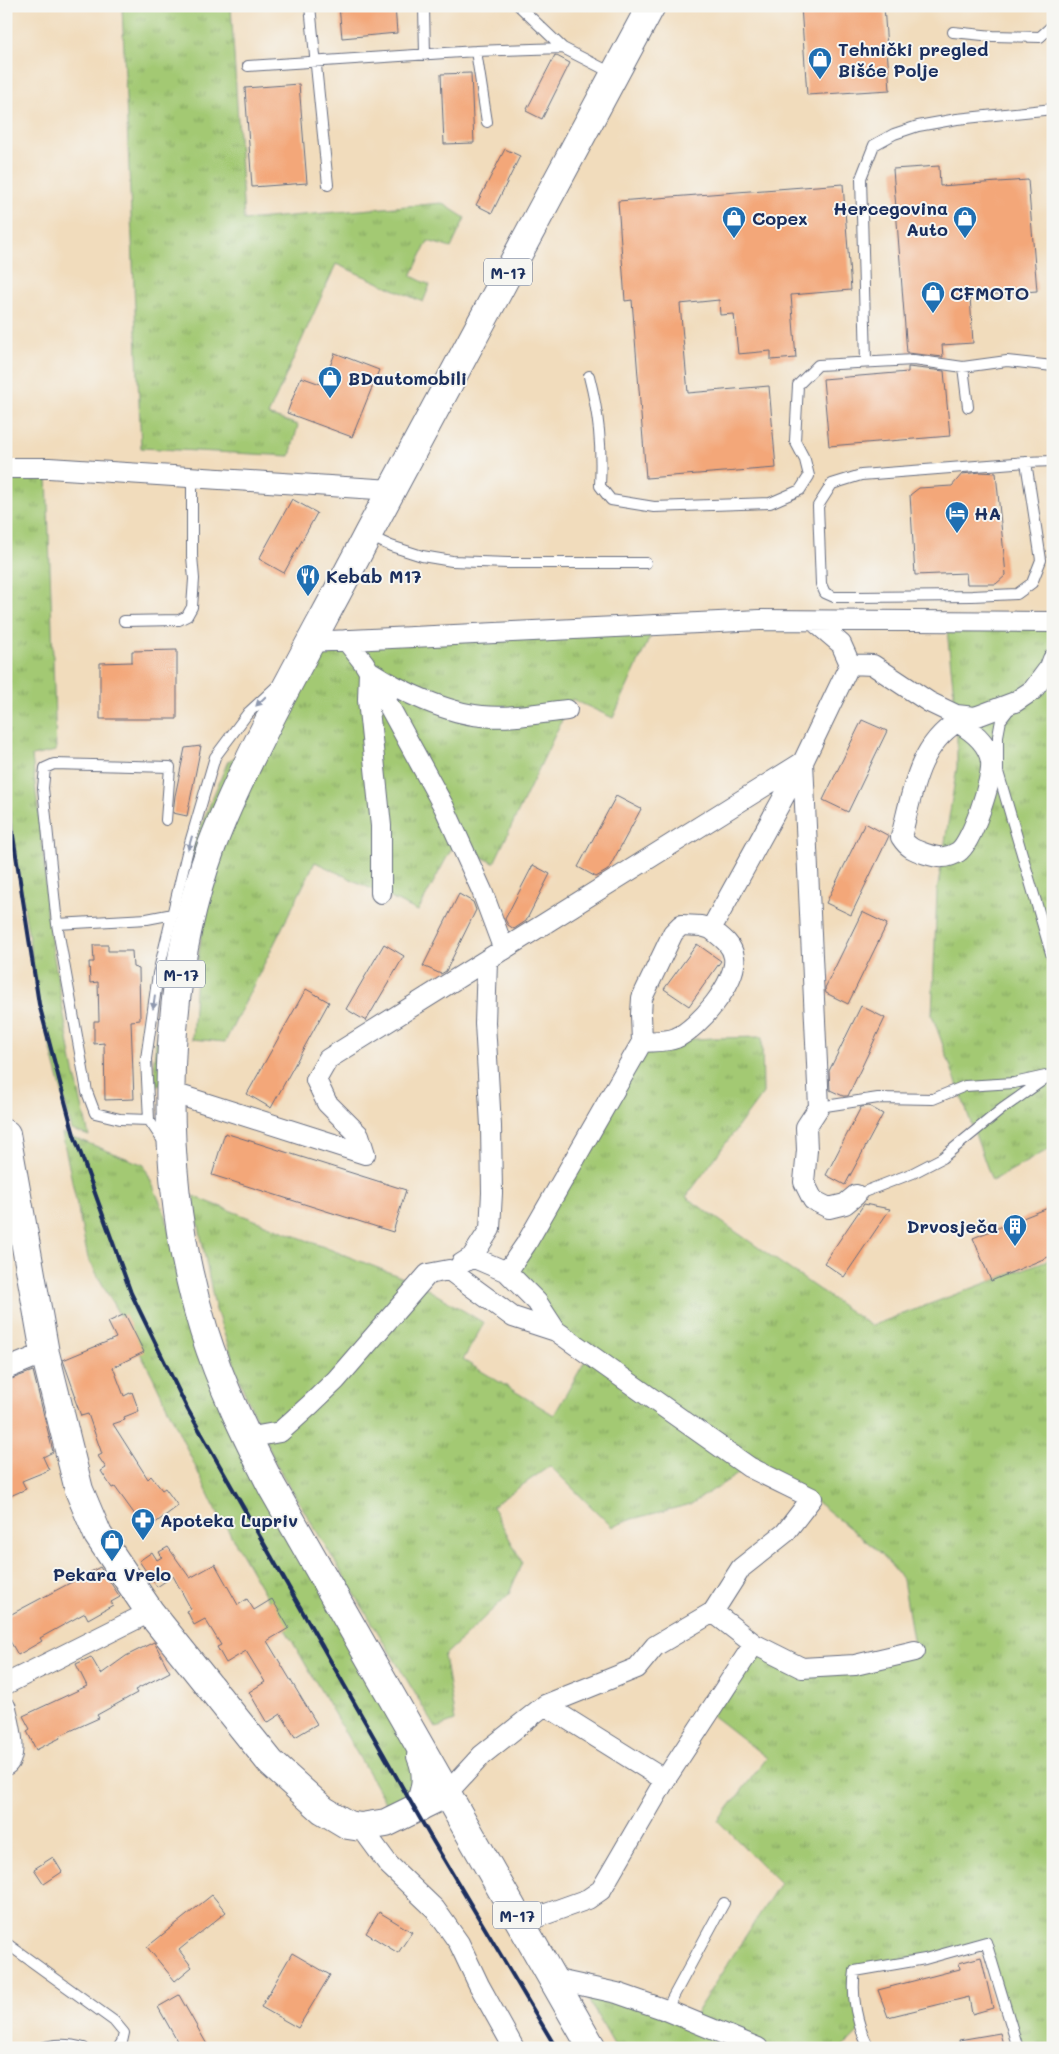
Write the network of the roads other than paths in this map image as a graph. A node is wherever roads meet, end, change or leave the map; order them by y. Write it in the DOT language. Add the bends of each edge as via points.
graph roads {
  1 [pos="310,6"];
  2 [pos="424,6"];
  3 [pos="519,6"];
  4 [pos="651,6"];
  5 [pos="1053,25"];
  6 [pos="953,32"];
  7 [pos="563,48"];
  8 [pos="476,51"];
  9 [pos="425,55"];
  10 [pos="316,61"];
  11 [pos="248,66"];
  12 [pos="614,74"];
  13 [pos="1053,109"];
  14 [pos="487,122"];
  15 [pos="328,185"];
  16 [pos="866,362"];
  17 [pos="1053,366"];
  18 [pos="964,367"];
  19 [pos="589,376"];
  20 [pos="968,407"];
  21 [pos="1053,461"];
  22 [pos="1026,462"];
  23 [pos="6,468"];
  24 [pos="192,477"];
  25 [pos="392,490"];
  26 [pos="368,535"];
  27 [pos="646,563"];
  28 [pos="124,621"];
  29 [pos="814,621"];
  30 [pos="1053,622"];
  31 [pos="346,640"];
  32 [pos="310,642"];
  33 [pos="1053,659"];
  34 [pos="850,664"];
  35 [pos="296,667"];
  36 [pos="369,671"];
  37 [pos="1015,702"];
  38 [pos="567,710"];
  39 [pos="956,718"];
  40 [pos="803,762"];
  41 [pos="994,767"];
  42 [pos="166,820"];
  43 [pos="381,893"];
  44 [pos="172,914"];
  45 [pos="147,919"];
  46 [pos="56,924"];
  47 [pos="711,929"];
  48 [pos="168,932"];
  49 [pos="504,950"];
  50 [pos="1053,960"];
  51 [pos="487,961"];
  52 [pos="642,1042"];
  53 [pos="1051,1074"];
  54 [pos="170,1092"];
  55 [pos="819,1107"];
  56 [pos="148,1120"];
  57 [pos="6,1134"];
  58 [pos="174,1156"];
  59 [pos="856,1195"];
  60 [pos="472,1258"];
  61 [pos="449,1270"];
  62 [pos="507,1272"];
  63 [pos="556,1331"];
  64 [pos="45,1353"];
  65 [pos="6,1369"];
  66 [pos="247,1438"];
  67 [pos="150,1612"];
  68 [pos="713,1612"];
  69 [pos="754,1644"];
  70 [pos="915,1650"];
  71 [pos="6,1684"];
  72 [pos="545,1705"];
  73 [pos="6,1708"];
  74 [pos="406,1720"];
  75 [pos="6,1764"];
  76 [pos="666,1780"];
  77 [pos="447,1793"];
  78 [pos="418,1808"];
  79 [pos="361,1828"];
  80 [pos="724,1903"];
  81 [pos="521,1923"];
  82 [pos="6,1943"];
  83 [pos="553,1979"];
  84 [pos="666,2010"];
  85 [pos="42,2048"];
  86 [pos="84,2048"];
  87 [pos="118,2048"];
  88 [pos="514,2048"];
  89 [pos="592,2048"];
  90 [pos="758,2048"];
  91 [pos="869,2048"];
  92 [pos="1018,2048"];
  1 -- 10 [label="lane"];
  2 -- 9 [label="lane"];
  3 -- 7 [label="lane"];
  4 -- 12 [label="main road, M-17"];
  5 -- 6 [label="lane" via="1040,37"];
  7 -- 8 [label="lane"];
  7 -- 12 [label="lane"];
  8 -- 9 [label="lane"];
  8 -- 14 [label="lane"];
  9 -- 10 [label="lane"];
  10 -- 11 [label="lane"];
  10 -- 15 [label="lane"];
  12 -- 25 [label="main road, M-17"];
  13 -- 16 [label="lane" via="957,118 918,126 874,145 860,178"];
  16 -- 18 [label="lane" via="914,360"];
  16 -- 19 [label="lane" via="818,365 798,386 795,441 809,476 800,490 770,503 654,507 611,500 600,486 598,412"];
  17 -- 18 [label="lane" via="1008,361"];
  18 -- 20 [label="lane"];
  21 -- 22 [label="lane"];
  22 -- 22 [label="lane" via="861,475 832,484 818,506 821,584 825,593 834,597 1017,594 1032,583 1041,560"];
  23 -- 24 [label="street"];
  24 -- 25 [label="street"];
  24 -- 28 [label="lane" via="192,607 187,616 179,620"];
  25 -- 26 [label="main road, M-17"];
  26 -- 27 [label="lane" via="422,556 452,561"];
  26 -- 32 [label="main road, M-17"];
  29 -- 30 [label="street"];
  29 -- 31 [label="street" via="760,620"];
  29 -- 34 [label="street" via="841,644"];
  31 -- 32 [label="street"];
  31 -- 36 [label="street"];
  32 -- 35 [label="main road, M-17"];
  33 -- 37 [label="street" via="1033,690"];
  34 -- 39 [label="street" via="873,666"];
  34 -- 40 [label="street"];
  35 -- 44 [label="lane, one-way" via="248,713 215,757"];
  35 -- 54 [label="main road, M-17" via="235,791 213,843 196,896 178,986"];
  36 -- 38 [label="street" via="412,695 481,716 522,716"];
  36 -- 43 [label="street" via="368,700 381,826"];
  36 -- 49 [label="street" via="444,807 482,891"];
  37 -- 39 [label="street" via="975,717"];
  37 -- 41 [label="lane" via="1001,720"];
  39 -- 41 [label="street" via="984,745"];
  39 -- 41 [label="street" via="936,739 920,767 901,837 906,846 936,858 960,851 970,836"];
  40 -- 47 [label="street"];
  40 -- 49 [label="street"];
  40 -- 55 [label="street"];
  41 -- 50 [label="lane"];
  42 -- 46 [label="lane" via="170,767 54,764 44,768 43,788"];
  44 -- 45 [label="lane"];
  44 -- 48 [label="lane"];
  45 -- 46 [label="lane"];
  45 -- 48 [label="lane"];
  46 -- 56 [label="lane" via="87,1092 95,1113 120,1119"];
  47 -- 52 [label="street" via="681,925 673,933 642,998"];
  47 -- 52 [label="street" via="728,942 734,955 735,968 726,986 696,1025 676,1039"];
  48 -- 56 [label="lane, one-way" via="158,974 146,1059"];
  49 -- 51 [label="street"];
  51 -- 54 [label="street" via="328,1059 316,1080 327,1103 359,1135 366,1154"];
  51 -- 60 [label="street" via="485,1023 492,1193 490,1229"];
  52 -- 62 [label="street"];
  53 -- 55 [label="lane" via="1014,1083 965,1086 933,1099 878,1098"];
  53 -- 59 [label="lane" via="942,1158"];
  54 -- 58 [label="main road, M-17"];
  55 -- 59 [label="street" via="806,1127 804,1182 812,1200 829,1208 845,1204"];
  56 -- 58 [label="lane"];
  57 -- 64 [label="main road"];
  58 -- 66 [label="main road, M-17" via="178,1207 194,1295 222,1381"];
  60 -- 61 [label="street"];
  60 -- 62 [label="street"];
  61 -- 63 [label="street" via="513,1317"];
  61 -- 66 [label="street" via="428,1274 336,1380 280,1432"];
  62 -- 63 [label="street" via="537,1302"];
  63 -- 68 [label="street" via="749,1466 812,1498 786,1533 741,1568"];
  64 -- 65 [label="street"];
  64 -- 67 [label="main road" via="87,1511 98,1535"];
  66 -- 74 [label="main road, M-17"];
  67 -- 71 [label="street"];
  67 -- 79 [label="main road" via="271,1763 323,1810"];
  68 -- 69 [label="street"];
  68 -- 72 [label="street" via="655,1646 638,1668"];
  69 -- 70 [label="street" via="802,1668 854,1665"];
  69 -- 76 [label="street"];
  72 -- 76 [label="street"];
  72 -- 77 [label="street" via="482,1754"];
  73 -- 75 [label="street" via="14,1750"];
  74 -- 77 [label="main road, M-17"];
  74 -- 78 [label="main road" via="426,1766 426,1787"];
  76 -- 81 [label="street" via="601,1890 588,1899"];
  77 -- 78 [label="main road"];
  77 -- 81 [label="main road, M-17"];
  78 -- 79 [label="main road" via="386,1823"];
  79 -- 88 [label="street" via="389,1865 435,1909 458,1943"];
  80 -- 84 [label="lane"];
  81 -- 83 [label="main road, M-17"];
  82 -- 87 [label="lane" via="114,2021 124,2033"];
  83 -- 84 [label="street" via="617,1992"];
  83 -- 89 [label="main road, M-17"];
  84 -- 90 [label="street"];
  85 -- 86 [label="lane" via="67,2044"];
  91 -- 92 [label="lane" via="860,2032 852,1988 855,1972 925,1959 986,1942"];
}
